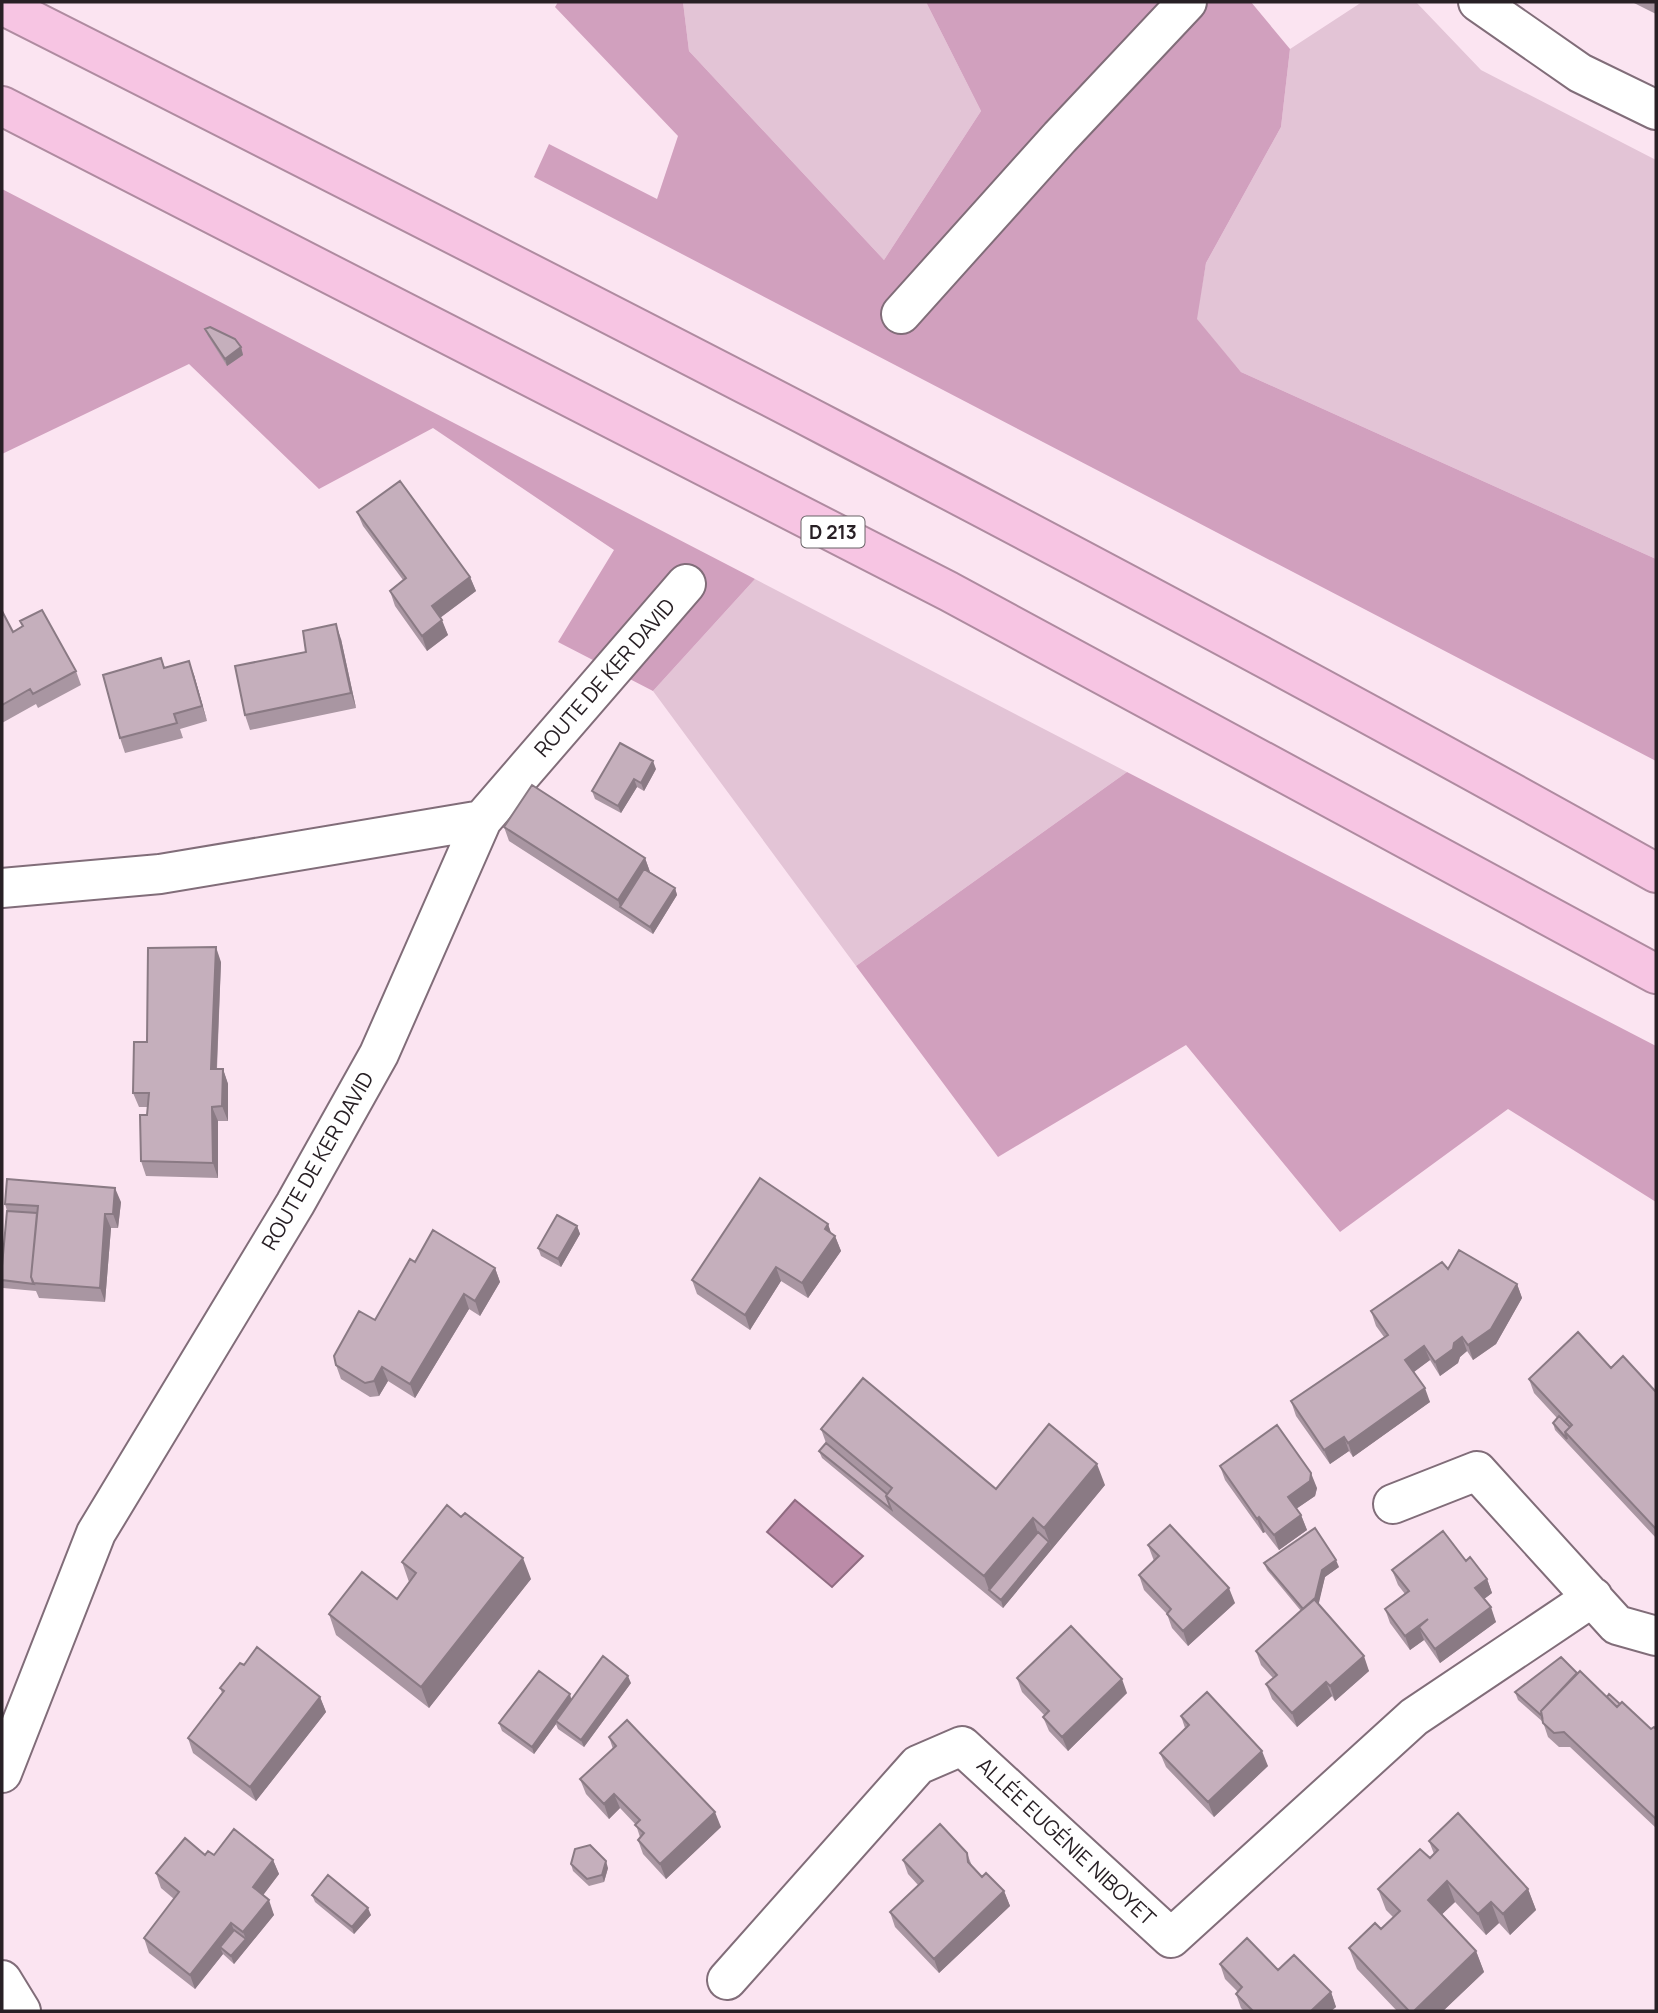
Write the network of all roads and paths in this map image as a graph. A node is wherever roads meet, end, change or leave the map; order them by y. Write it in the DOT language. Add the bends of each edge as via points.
graph roads {
  1 [pos="1188,2"];
  2 [pos="1478,2"];
  3 [pos="2,5"];
  4 [pos="2,106"];
  5 [pos="1656,110"];
  6 [pos="901,314"];
  7 [pos="686,584"];
  8 [pos="482,820"];
  9 [pos="1656,873"];
  10 [pos="2,888"];
  11 [pos="1656,974"];
  12 [pos="1393,1504"];
  13 [pos="1593,1597"];
  14 [pos="1656,1636"];
  15 [pos="2,1773"];
  16 [pos="2,1980"];
  17 [pos="727,1980"];
  18 [pos="22,2011"];
  1 -- 6 [label="street"];
  2 -- 5 [label="street" via="1580,74"];
  3 -- 9 [label="highway" via="934,482 1408,734"];
  4 -- 11 [label="highway, D 213" via="936,585"];
  7 -- 8 [label="street, ROUTE DE KER DAVID"];
  8 -- 10 [label="street" via="160,874"];
  8 -- 15 [label="street, ROUTE DE KER DAVID" via="379,1054 296,1204 96,1533"];
  12 -- 13 [label="street" via="1477,1471"];
  13 -- 14 [label="street" via="1617,1625"];
  13 -- 17 [label="street, ALLÉE EUGÉNIE NIBOYET" via="1414,1717 1171,1938 962,1746 919,1765"];
  16 -- 18 [label="street"];
}
